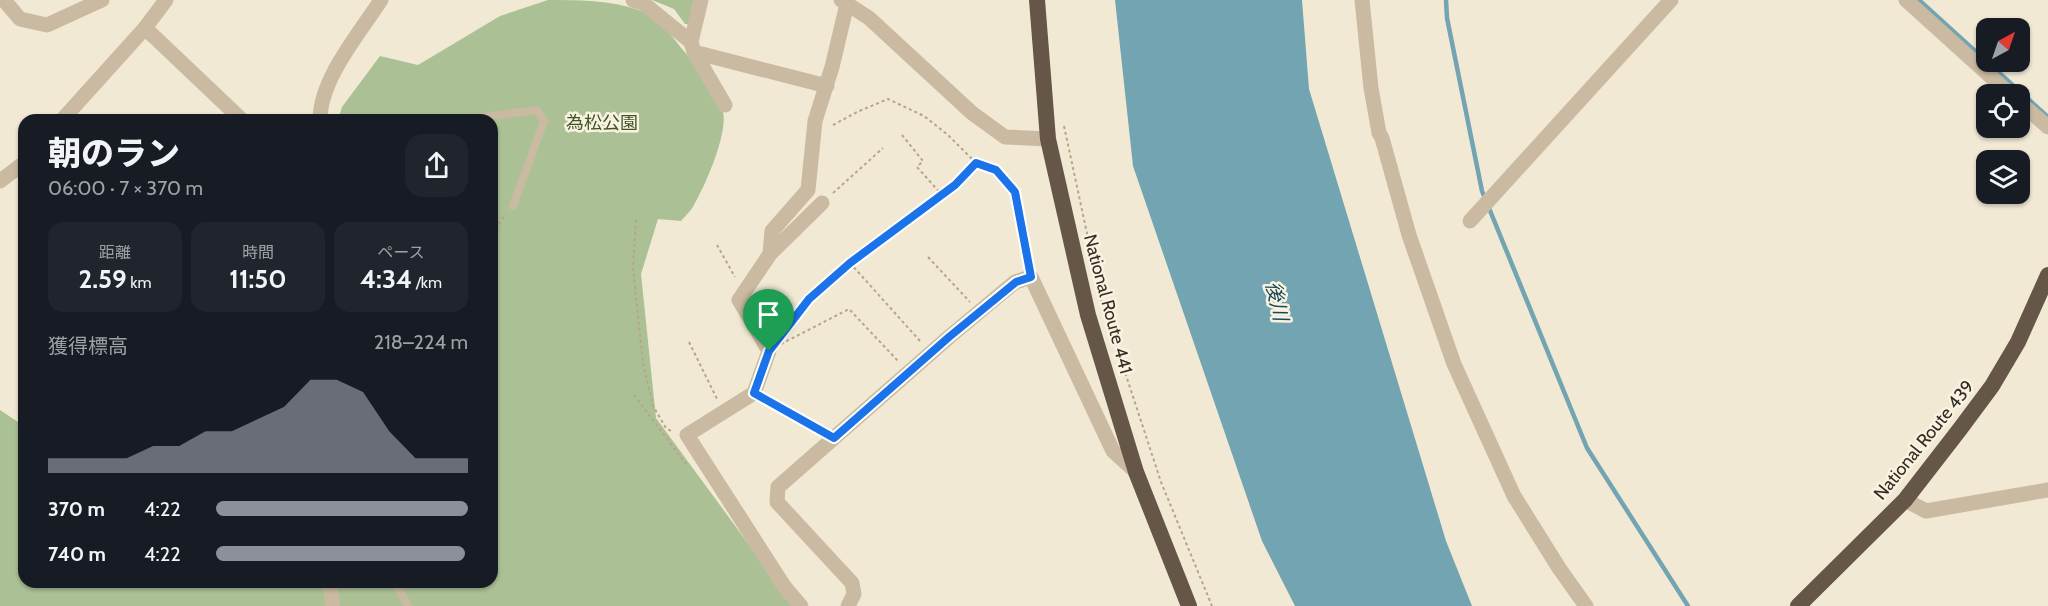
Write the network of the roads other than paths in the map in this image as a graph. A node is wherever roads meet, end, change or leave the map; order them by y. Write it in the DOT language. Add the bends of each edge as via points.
graph roads {
  1 [pos="4,0"];
  2 [pos="102,0"];
  3 [pos="166,0"];
  4 [pos="381,0"];
  5 [pos="633,0"];
  6 [pos="701,0"];
  7 [pos="1038,0"];
  8 [pos="1362,0"];
  9 [pos="1671,0"];
  10 [pos="1906,0"];
  11 [pos="844,2"];
  12 [pos="145,28"];
  13 [pos="693,47"];
  14 [pos="1999,84"];
  15 [pos="827,86"];
  16 [pos="725,105"];
  17 [pos="2030,111"];
  18 [pos="67,114"];
  19 [pos="236,114"];
  20 [pos="320,114"];
  21 [pos="498,115"];
  22 [pos="2048,127"];
  23 [pos="1048,139"];
  24 [pos="18,168"];
  25 [pos="0,181"];
  26 [pos="822,202"];
  27 [pos="513,206"];
  28 [pos="1470,221"];
  29 [pos="770,254"];
  30 [pos="2048,274"];
  31 [pos="1136,472"];
  32 [pos="2048,490"];
  33 [pos="1905,500"];
  34 [pos="330,588"];
  35 [pos="398,588"];
  36 [pos="333,606"];
  37 [pos="408,606"];
  38 [pos="801,606"];
  39 [pos="848,606"];
  40 [pos="1189,606"];
  41 [pos="1586,606"];
  42 [pos="1798,606"];
  1 -- 2 [label="street" via="20,19 47,25"];
  3 -- 12 [label="street"];
  4 -- 20 [label="street" via="335,70 322,96"];
  5 -- 13 [label="street" via="643,3"];
  6 -- 13 [label="street"];
  7 -- 23 [label="highway, National Route 441"];
  8 -- 41 [label="street" via="1379,134 1454,364 1514,496"];
  9 -- 28 [label="street"];
  10 -- 14 [label="street"];
  11 -- 15 [label="street"];
  11 -- 23 [label="street" via="869,18 972,113 1005,137"];
  12 -- 18 [label="street"];
  12 -- 19 [label="street"];
  13 -- 15 [label="street"];
  13 -- 16 [label="street"];
  15 -- 29 [label="street" via="815,120 808,190 772,231"];
  17 -- 22 [label="street"];
  21 -- 27 [label="lane" via="537,110 544,121"];
  23 -- 31 [label="highway, National Route 441" via="1088,315"];
  24 -- 25 [label="street"];
  26 -- 29 [label="street"];
  29 -- 38 [label="street" via="739,300 769,351 754,393 687,435 784,586"];
  30 -- 33 [label="highway, National Route 439" via="2018,342 1992,386"];
  31 -- 39 [label="street" via="1113,451 1031,277 1016,282 778,487 777,502 852,584 854,594"];
  31 -- 40 [label="highway, National Route 441"];
  32 -- 33 [label="street" via="1926,511"];
  33 -- 42 [label="highway, National Route 439"];
  34 -- 36 [label="street"];
  35 -- 37 [label="lane"];
}
